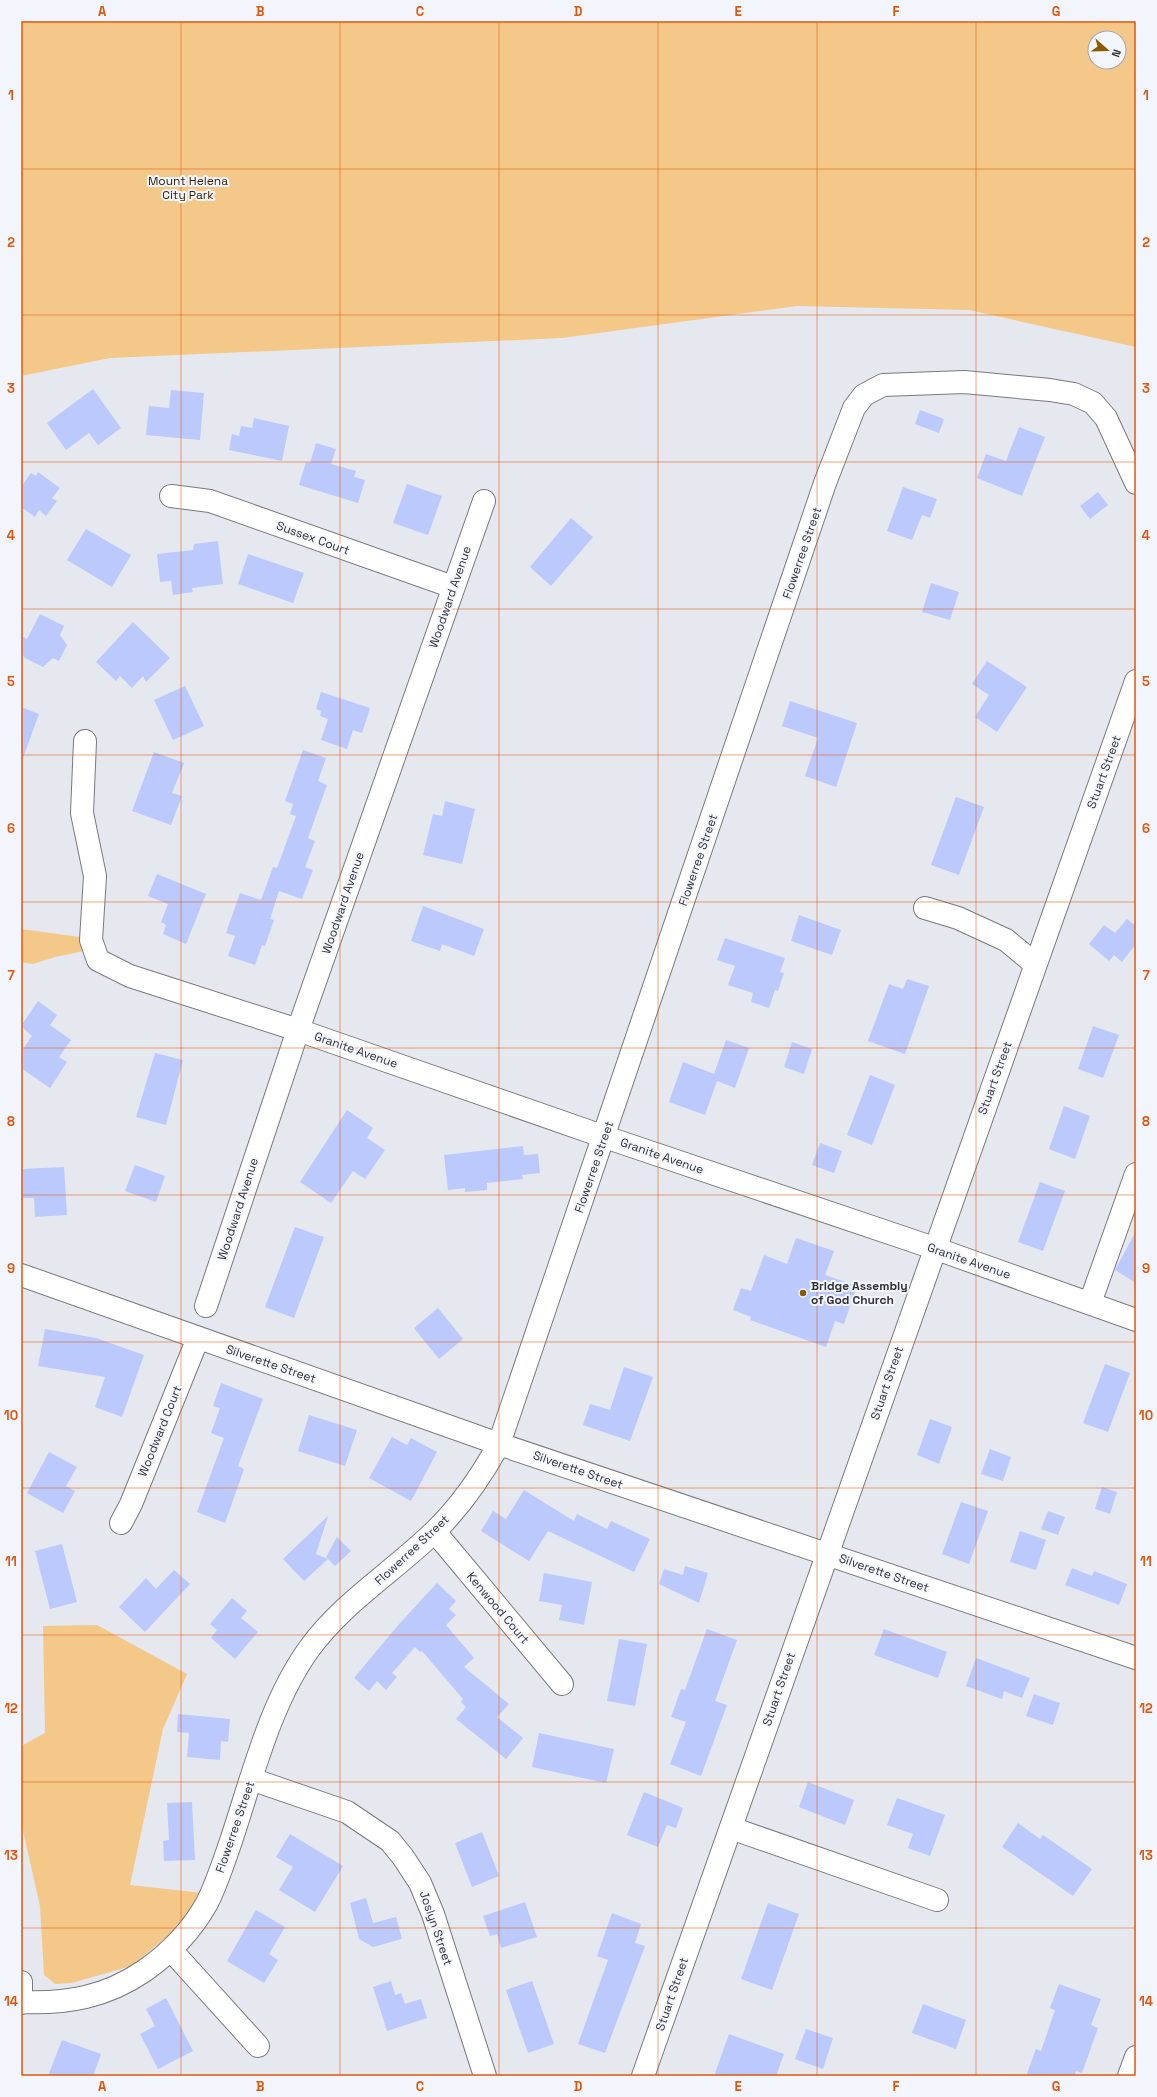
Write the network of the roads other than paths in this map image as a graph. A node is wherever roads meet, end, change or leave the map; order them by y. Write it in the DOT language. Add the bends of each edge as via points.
graph roads {
  1 [pos="1136,483"];
  2 [pos="171,496"];
  3 [pos="484,501"];
  4 [pos="453,587"];
  5 [pos="1134,686"];
  6 [pos="85,741"];
  7 [pos="925,908"];
  8 [pos="1035,964"];
  9 [pos="298,1030"];
  10 [pos="605,1137"];
  11 [pos="1136,1174"];
  12 [pos="934,1248"];
  13 [pos="21,1275"];
  14 [pos="1090,1304"];
  15 [pos="206,1306"];
  16 [pos="1136,1320"];
  17 [pos="198,1338"];
  18 [pos="499,1444"];
  19 [pos="121,1524"];
  20 [pos="435,1532"];
  21 [pos="827,1553"];
  22 [pos="1136,1658"];
  23 [pos="562,1684"];
  24 [pos="252,1779"];
  25 [pos="731,1828"];
  26 [pos="937,1900"];
  27 [pos="171,1950"];
  28 [pos="21,1982"];
  29 [pos="21,2002"];
  30 [pos="258,2046"];
  31 [pos="1136,2057"];
  32 [pos="485,2076"];
  33 [pos="643,2076"];
  34 [pos="1129,2076"];
  1 -- 10 [label="street, Flowerree Street" via="1106,418 1093,403 1074,394 964,382 884,386 864,395 854,408 823,490"];
  2 -- 4 [label="street, Sussex Court" via="210,501"];
  3 -- 4 [label="street, Woodward Avenue"];
  4 -- 9 [label="street, Woodward Avenue"];
  5 -- 8 [label="street, Stuart Street"];
  6 -- 9 [label="street, Granite Avenue" via="82,813 95,876 91,940 98,960 130,976"];
  7 -- 8 [label="street" via="958,918 1006,940"];
  8 -- 12 [label="street, Stuart Street"];
  9 -- 10 [label="street, Granite Avenue"];
  9 -- 15 [label="street, Woodward Avenue"];
  10 -- 12 [label="street, Granite Avenue"];
  10 -- 18 [label="street, Flowerree Street"];
  11 -- 14 [label="street"];
  12 -- 14 [label="street, Granite Avenue"];
  12 -- 21 [label="street, Stuart Street"];
  13 -- 17 [label="street, Silverette Street"];
  14 -- 16 [label="street, Granite Avenue"];
  17 -- 18 [label="street, Silverette Street"];
  17 -- 19 [label="street, Woodward Court"];
  18 -- 20 [label="street, Flowerree Street" via="458,1507"];
  18 -- 21 [label="street, Silverette Street"];
  20 -- 23 [label="street, Kenwood Court"];
  20 -- 24 [label="street, Flowerree Street" via="336,1617 310,1647 279,1702"];
  21 -- 22 [label="street, Silverette Street"];
  21 -- 25 [label="street, Stuart Street"];
  24 -- 27 [label="street, Flowerree Street" via="220,1874 207,1902 193,1925"];
  24 -- 32 [label="street, Joslyn Street" via="347,1812 390,1841 403,1857 420,1883 433,1914"];
  25 -- 26 [label="street"];
  25 -- 33 [label="street, Stuart Street"];
  27 -- 29 [label="street, Flowerree Street" via="134,1978 103,1992 77,2000 51,2003"];
  27 -- 30 [label="street"];
  28 -- 29 [label="street"];
  31 -- 34 [label="street"];
}
